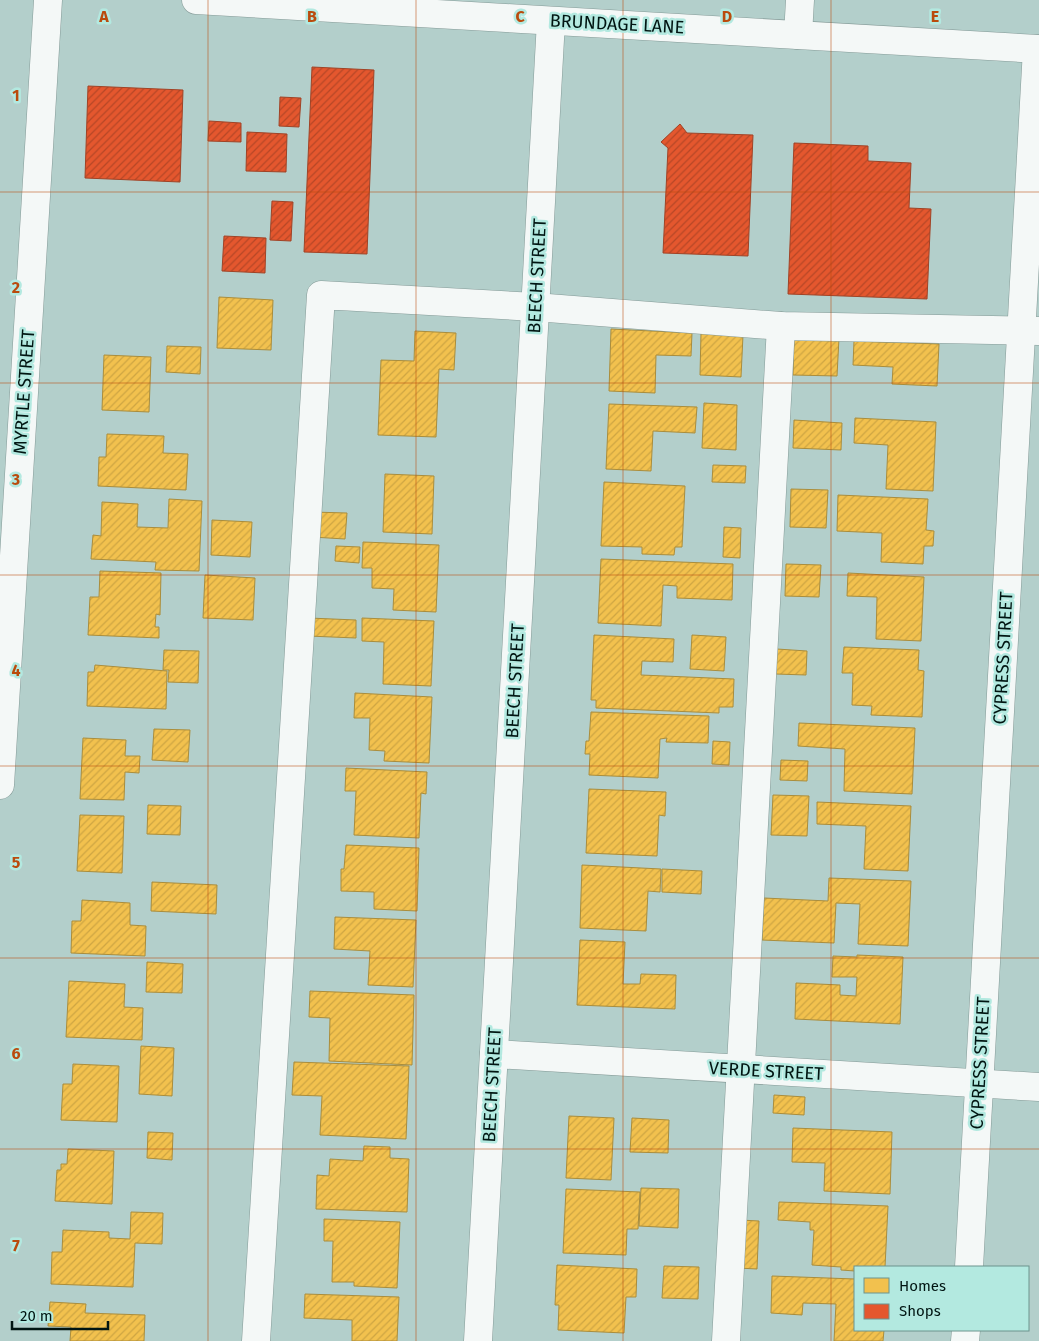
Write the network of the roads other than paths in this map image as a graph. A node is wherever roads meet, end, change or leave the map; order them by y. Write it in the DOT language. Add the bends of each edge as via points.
graph roads {
  1 [pos="48,0"];
  2 [pos="196,0"];
  3 [pos="800,0"];
  4 [pos="471,8"];
  5 [pos="551,21"];
  6 [pos="798,35"];
  7 [pos="1038,49"];
  8 [pos="536,307"];
  9 [pos="781,326"];
  10 [pos="1030,330"];
  11 [pos="0,785"];
  12 [pos="494,1054"];
  13 [pos="742,1069"];
  14 [pos="979,1083"];
  15 [pos="1039,1087"];
  16 [pos="969,1266"];
  17 [pos="256,1341"];
  18 [pos="478,1341"];
  19 [pos="726,1341"];
  1 -- 11 [label="street, MYRTLE STREET"];
  2 -- 4 [label="street, BRUNDAGE LANE"];
  3 -- 6 [label="street"];
  4 -- 5 [label="street, BRUNDAGE LANE"];
  5 -- 6 [label="street, BRUNDAGE LANE"];
  5 -- 8 [label="street, BEECH STREET"];
  6 -- 7 [label="street, BRUNDAGE LANE"];
  7 -- 10 [label="street, CYPRESS STREET"];
  8 -- 9 [label="street"];
  8 -- 12 [label="street, BEECH STREET"];
  8 -- 17 [label="street" via="321,295"];
  9 -- 10 [label="street"];
  9 -- 13 [label="street"];
  10 -- 14 [label="street, CYPRESS STREET"];
  12 -- 13 [label="street, VERDE STREET"];
  12 -- 18 [label="street, BEECH STREET"];
  13 -- 14 [label="street, VERDE STREET"];
  13 -- 19 [label="street"];
  14 -- 15 [label="street, VERDE STREET"];
  14 -- 16 [label="street, CYPRESS STREET"];
}
